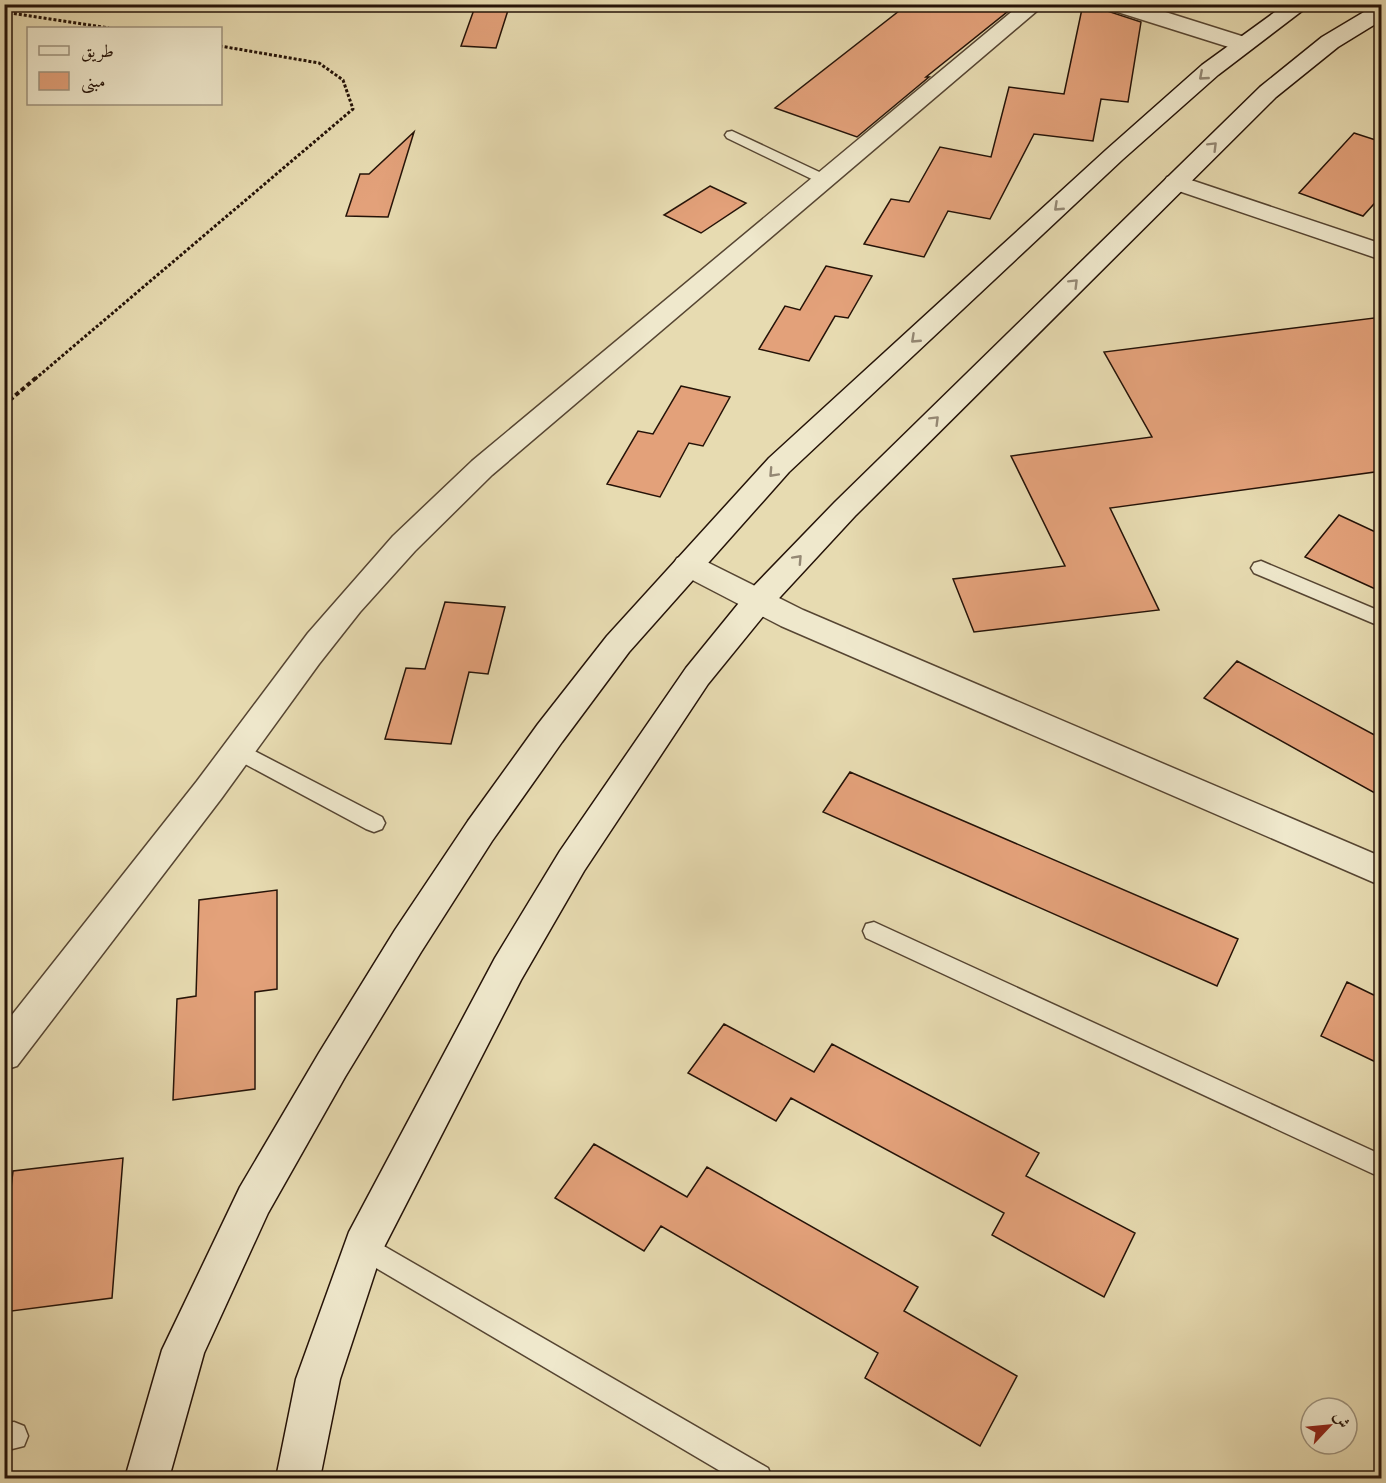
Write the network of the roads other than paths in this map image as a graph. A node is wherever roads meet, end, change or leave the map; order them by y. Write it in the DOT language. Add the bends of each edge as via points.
graph roads {
  1 [pos="1035,4"];
  2 [pos="1116,4"];
  3 [pos="1301,4"];
  4 [pos="1382,11"];
  5 [pos="1243,44"];
  6 [pos="732,135"];
  7 [pos="825,180"];
  8 [pos="1176,182"];
  9 [pos="1382,253"];
  10 [pos="688,565"];
  11 [pos="1261,567"];
  12 [pos="758,601"];
  13 [pos="1382,620"];
  14 [pos="239,750"];
  15 [pos="374,823"];
  16 [pos="1382,872"];
  17 [pos="874,931"];
  18 [pos="4,1054"];
  19 [pos="1382,1167"];
  20 [pos="363,1246"];
  21 [pos="147,1479"];
  22 [pos="298,1479"];
  23 [pos="758,1479"];
  1 -- 7 [label="main road"];
  2 -- 5 [label="main road"];
  3 -- 5 [label="main road"];
  8 -- 4 [label="main road, one-way" via="1298,66"];
  5 -- 10 [label="main road, one-way" via="1114,155 780,465"];
  6 -- 7 [label="lane"];
  7 -- 14 [label="main road" via="482,468 432,515 333,623"];
  8 -- 9 [label="main road"];
  12 -- 8 [label="main road, one-way" via="845,509"];
  10 -- 12 [label="main road"];
  10 -- 21 [label="main road" via="618,645 525,769 408,941 332,1065 254,1200 183,1350"];
  11 -- 13 [label="lane"];
  12 -- 16 [label="main road"];
  12 -- 20 [label="main road" via="697,676 572,861 508,969"];
  14 -- 15 [label="lane"];
  14 -- 18 [label="main road"];
  17 -- 19 [label="lane"];
  20 -- 22 [label="main road" via="318,1379"];
  20 -- 23 [label="lane"];
}
